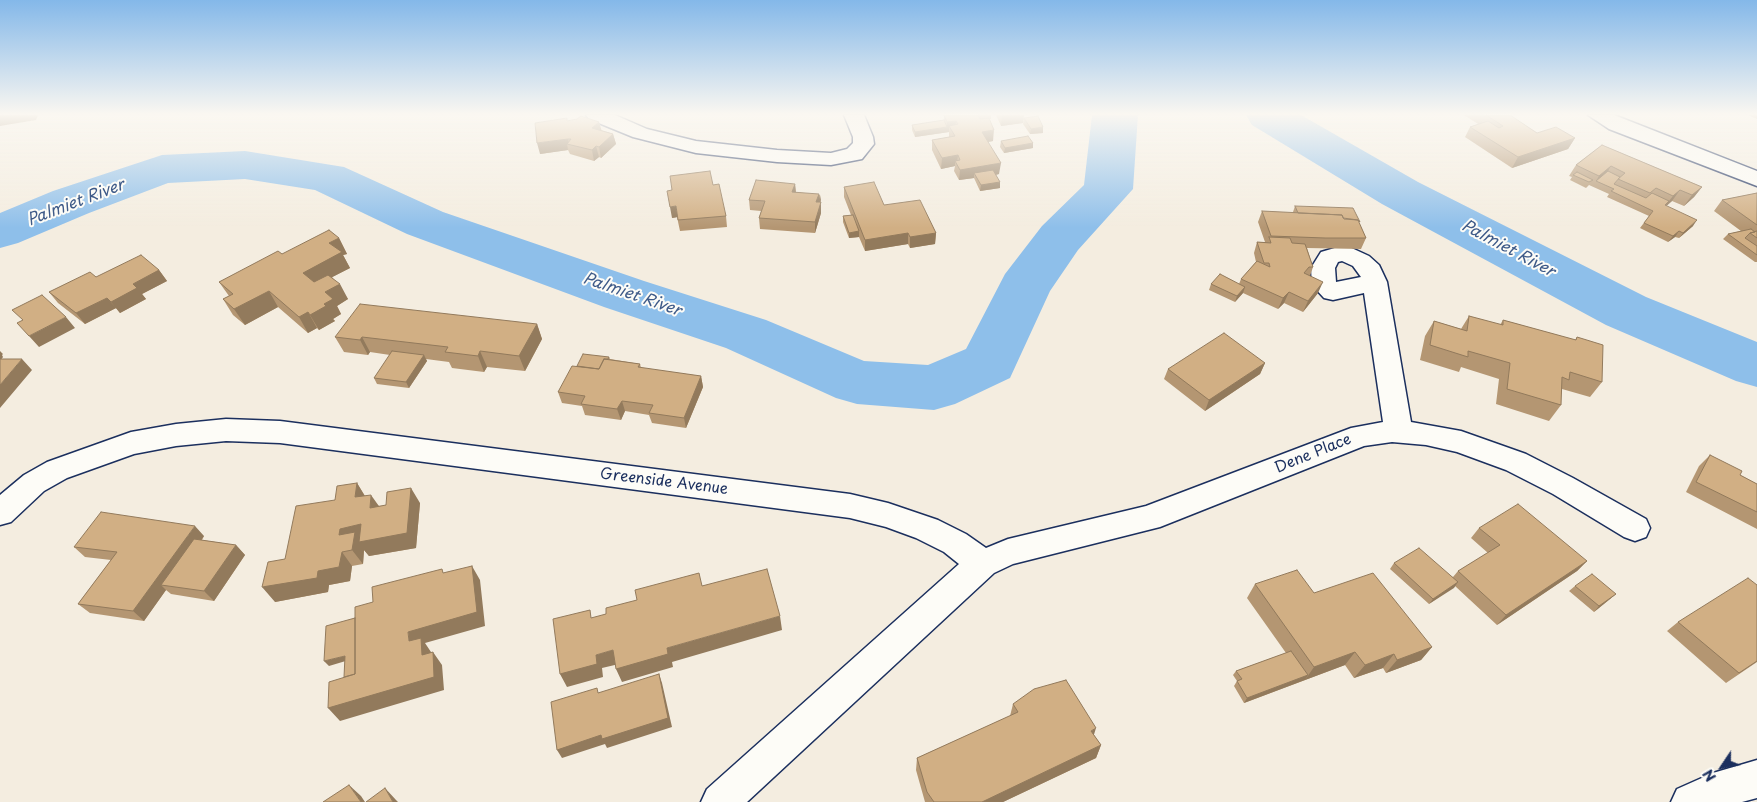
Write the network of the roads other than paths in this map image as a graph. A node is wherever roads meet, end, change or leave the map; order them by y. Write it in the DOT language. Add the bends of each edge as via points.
graph roads {
  1 [pos="745,152"];
  2 [pos="855,152"];
  3 [pos="1688,152"];
  4 [pos="1757,179"];
  5 [pos="1375,282"];
  6 [pos="1399,432"];
  7 [pos="0,514"];
  8 [pos="1636,528"];
  9 [pos="983,563"];
  10 [pos="1757,779"];
  11 [pos="720,802"];
  12 [pos="1690,802"];
  1 -- 2 [label="street" via="831,159"];
  3 -- 4 [label="street"];
  5 -- 6 [label="street"];
  6 -- 8 [label="street, Dene Place" via="1461,442 1516,462"];
  6 -- 9 [label="street, Dene Place" via="1344,441 1149,518 1016,550"];
  7 -- 9 [label="street, Greenside Avenue" via="34,483 65,467 123,446 176,434 226,430 271,432 850,506 928,529"];
  9 -- 11 [label="street"];
  10 -- 12 [label="street"];
}
